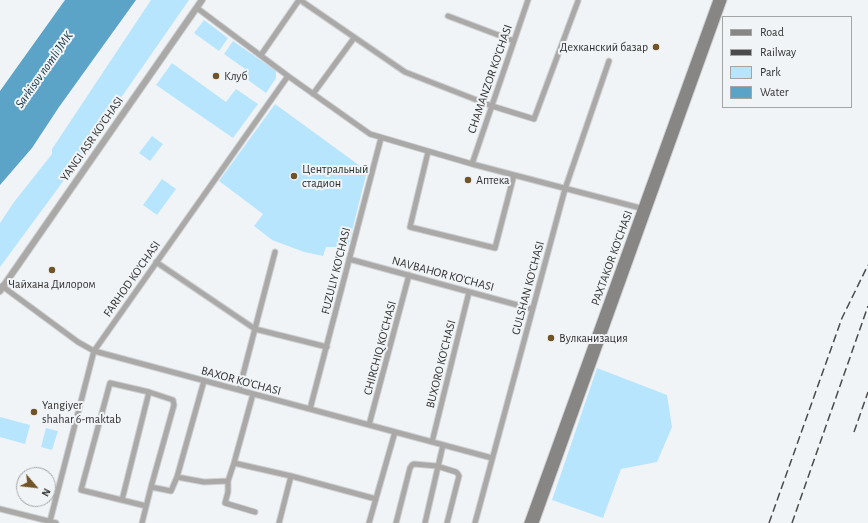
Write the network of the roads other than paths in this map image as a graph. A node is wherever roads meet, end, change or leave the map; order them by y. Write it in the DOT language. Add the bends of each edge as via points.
graph roads {
  1 [pos="202,0"];
  2 [pos="299,0"];
  3 [pos="528,0"];
  4 [pos="717,0"];
  5 [pos="723,0"];
  6 [pos="578,1"];
  7 [pos="197,8"];
  8 [pos="448,16"];
  9 [pos="354,38"];
  10 [pos="514,41"];
  11 [pos="261,55"];
  12 [pos="609,61"];
  13 [pos="288,76"];
  14 [pos="312,94"];
  15 [pos="492,106"];
  16 [pos="381,138"];
  17 [pos="428,152"];
  18 [pos="472,164"];
  19 [pos="514,175"];
  20 [pos="565,189"];
  21 [pos="644,209"];
  22 [pos="275,252"];
  23 [pos="349,259"];
  24 [pos="156,262"];
  25 [pos="409,275"];
  26 [pos="1,288"];
  27 [pos="469,292"];
  28 [pos="532,309"];
  29 [pos="255,329"];
  30 [pos="327,347"];
  31 [pos="94,351"];
  32 [pos="204,381"];
  33 [pos="239,390"];
  34 [pos="149,392"];
  35 [pos="253,394"];
  36 [pos="310,409"];
  37 [pos="369,425"];
  38 [pos="395,432"];
  39 [pos="432,442"];
  40 [pos="443,445"];
  41 [pos="492,458"];
  42 [pos="234,464"];
  43 [pos="437,466"];
  44 [pos="291,476"];
  45 [pos="178,477"];
  46 [pos="228,482"];
  47 [pos="151,487"];
  48 [pos="376,499"];
  49 [pos="122,500"];
  50 [pos="146,506"];
  51 [pos="0,508"];
  52 [pos="254,512"];
  53 [pos="50,521"];
  54 [pos="56,523"];
  55 [pos="142,523"];
  56 [pos="279,523"];
  57 [pos="369,523"];
  58 [pos="396,523"];
  59 [pos="425,523"];
  60 [pos="447,523"];
  61 [pos="476,523"];
  62 [pos="528,523"];
  63 [pos="535,523"];
  1 -- 7 [label="street, YANGI ASR KO'CHASI"];
  2 -- 9 [label="street"];
  2 -- 11 [label="street"];
  3 -- 10 [label="street, CHAMANZOR KO'CHASI"];
  4 -- 21 [label="main road, PAXTAKOR KO'CHASI"];
  5 -- 21 [label="main road, PAXTAKOR KO'CHASI"];
  6 -- 15 [label="street" via="534,119"];
  7 -- 11 [label="street"];
  7 -- 26 [label="street, YANGI ASR KO'CHASI"];
  8 -- 10 [label="street"];
  9 -- 14 [label="street"];
  9 -- 15 [label="street" via="417,78"];
  10 -- 15 [label="street, CHAMANZOR KO'CHASI"];
  11 -- 13 [label="street"];
  12 -- 20 [label="street, GULSHAN KO'CHASI"];
  13 -- 14 [label="street"];
  13 -- 24 [label="street, FARHOD KO'CHASI"];
  14 -- 16 [label="street" via="370,134"];
  15 -- 18 [label="street, CHAMANZOR KO'CHASI"];
  16 -- 17 [label="street"];
  16 -- 23 [label="street, FUZULIY KO'CHASI"];
  17 -- 18 [label="street"];
  17 -- 19 [label="street" via="410,227 495,248"];
  18 -- 19 [label="street"];
  19 -- 20 [label="street"];
  20 -- 21 [label="street"];
  20 -- 28 [label="street, GULSHAN KO'CHASI"];
  21 -- 62 [label="main road, PAXTAKOR KO'CHASI"];
  21 -- 63 [label="main road, PAXTAKOR KO'CHASI"];
  22 -- 29 [label="street"];
  23 -- 25 [label="street, NAVBAHOR KO'CHASI"];
  23 -- 30 [label="street, FUZULIY KO'CHASI"];
  24 -- 29 [label="street"];
  24 -- 31 [label="street, FARHOD KO'CHASI"];
  25 -- 27 [label="street, NAVBAHOR KO'CHASI"];
  25 -- 37 [label="street, CHIRCHIQ KO'CHASI"];
  26 -- 31 [label="street, BAXOR KO'CHASI"];
  27 -- 28 [label="street, NAVBAHOR KO'CHASI"];
  27 -- 39 [label="street, BUXORO KO'CHASI"];
  28 -- 41 [label="street, GULSHAN KO'CHASI"];
  29 -- 30 [label="street"];
  29 -- 33 [label="street"];
  30 -- 36 [label="street, FUZULIY KO'CHASI"];
  31 -- 32 [label="street, BAXOR KO'CHASI"];
  31 -- 53 [label="street, FARHOD KO'CHASI"];
  32 -- 33 [label="street, BAXOR KO'CHASI"];
  32 -- 45 [label="street"];
  33 -- 35 [label="street, BAXOR KO'CHASI"];
  34 -- 47 [label="street" via="173,400 174,405"];
  34 -- 49 [label="street"];
  34 -- 49 [label="street" via="110,383 82,490"];
  35 -- 36 [label="street, BAXOR KO'CHASI"];
  35 -- 42 [label="street"];
  36 -- 37 [label="street, BAXOR KO'CHASI"];
  37 -- 38 [label="street, BAXOR KO'CHASI"];
  38 -- 39 [label="street, BAXOR KO'CHASI"];
  38 -- 48 [label="street"];
  39 -- 40 [label="street, BAXOR KO'CHASI"];
  40 -- 41 [label="street, BAXOR KO'CHASI"];
  40 -- 43 [label="street"];
  41 -- 61 [label="street, GULSHAN KO'CHASI"];
  42 -- 44 [label="street"];
  42 -- 46 [label="street"];
  43 -- 58 [label="street" via="412,465"];
  43 -- 59 [label="street"];
  43 -- 60 [label="street" via="456,472 459,476"];
  44 -- 48 [label="street"];
  44 -- 56 [label="street"];
  45 -- 46 [label="street" via="204,482"];
  45 -- 47 [label="street" via="171,491"];
  46 -- 52 [label="street" via="225,503"];
  47 -- 50 [label="street"];
  48 -- 57 [label="street"];
  49 -- 50 [label="street"];
  50 -- 55 [label="street"];
  51 -- 53 [label="street"];
  53 -- 54 [label="street"];
}
